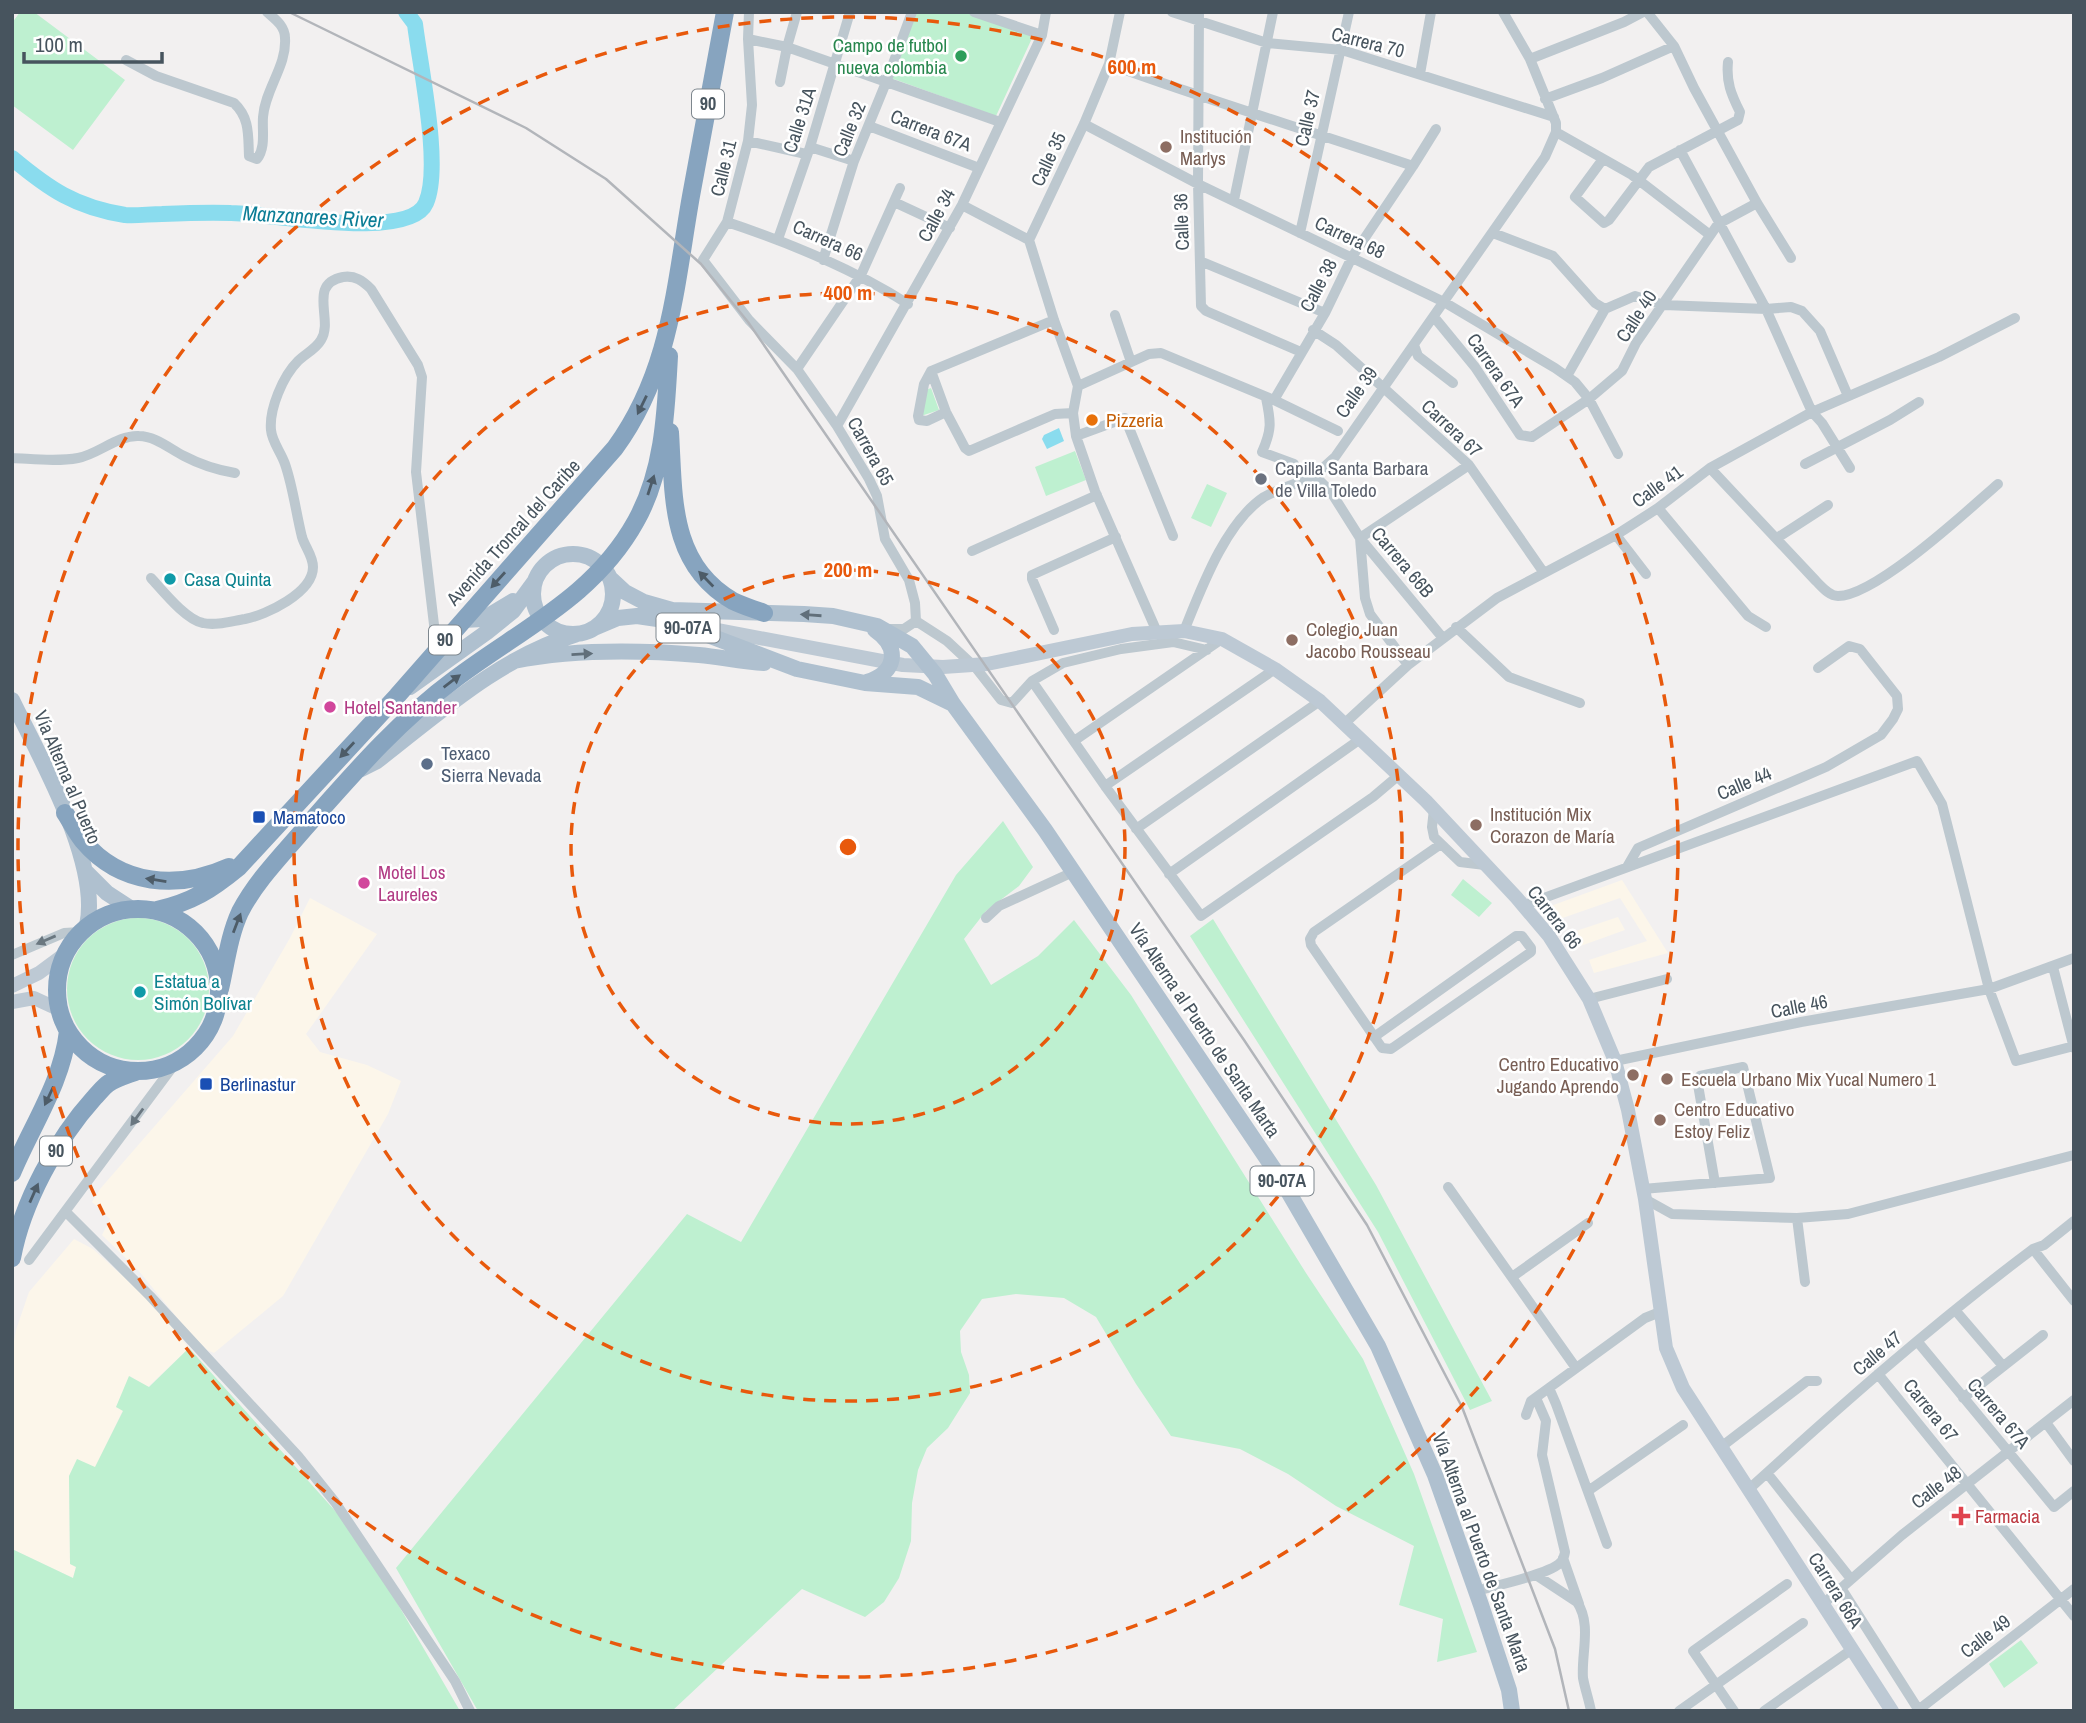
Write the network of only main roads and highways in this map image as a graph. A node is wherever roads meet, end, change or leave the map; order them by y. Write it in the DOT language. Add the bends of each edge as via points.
graph roads {
  1 [pos="725,12"];
  2 [pos="671,317"];
  3 [pos="667,390"];
  4 [pos="611,579"];
  5 [pos="535,581"];
  6 [pos="524,594"];
  7 [pos="764,612"];
  8 [pos="671,615"];
  9 [pos="463,620"];
  10 [pos="857,621"];
  11 [pos="584,632"];
  12 [pos="514,661"];
  13 [pos="781,664"];
  14 [pos="864,683"];
  15 [pos="397,695"];
  16 [pos="12,701"];
  17 [pos="953,704"];
  18 [pos="353,773"];
  19 [pos="65,813"];
  20 [pos="262,842"];
  21 [pos="85,871"];
  22 [pos="130,908"];
  23 [pos="157,910"];
  24 [pos="84,929"];
  25 [pos="220,989"];
  26 [pos="68,1031"];
  27 [pos="136,1071"];
  28 [pos="12,1173"];
  29 [pos="21,1259"];
  30 [pos="1512,1711"];
  1 -- 2 [label="highway, Avenida Troncal del Caribe / 90"];
  2 -- 3 [label="highway, Avenida Troncal del Caribe / 90"];
  2 -- 9 [label="highway, Avenida Troncal del Caribe / 90, one-way" via="654,380 628,431"];
  7 -- 3 [label="highway, one-way" via="736,603 716,589 697,570 682,542 675,510"];
  18 -- 3 [label="highway, Avenida Troncal del Caribe / 90, one-way" via="424,704 532,628 603,567 646,500 662,436"];
  4 -- 5 [label="main road" via="596,560 572,553 549,561"];
  4 -- 8 [label="main road, Vía Alterna al Puerto de Santa Marta / 90-07A" via="625,592"];
  4 -- 11 [label="main road" via="609,613"];
  5 -- 6 [label="main road"];
  5 -- 11 [label="main road" via="535,607 541,619 563,633"];
  6 -- 9 [label="main road" via="483,619"];
  6 -- 15 [label="main road" via="513,611 487,632"];
  7 -- 8 [label="main road, Vía Alterna al Puerto de Santa Marta / 90-07A"];
  10 -- 7 [label="main road, Vía Alterna al Puerto de Santa Marta / 90-07A, one-way"];
  8 -- 11 [label="main road, Vía Alterna al Puerto de Santa Marta / 90-07A" via="618,618"];
  8 -- 13 [label="main road, Vía Alterna al Puerto de Santa Marta / 90-07A"];
  9 -- 15 [label="highway, Avenida Troncal del Caribe / 90"];
  10 -- 14 [label="main road" via="881,634 892,650 888,670"];
  10 -- 17 [label="main road, Vía Alterna al Puerto de Santa Marta / 90-07A" via="886,629 912,646"];
  11 -- 12 [label="main road, Vía Alterna al Puerto de Santa Marta" via="533,649"];
  12 -- 13 [label="main road, one-way" via="648,652"];
  12 -- 18 [label="main road, Vía Alterna al Puerto de Santa Marta" via="458,697 377,761"];
  13 -- 14 [label="main road, Vía Alterna al Puerto de Santa Marta / 90-07A"];
  14 -- 17 [label="main road, Vía Alterna al Puerto de Santa Marta / 90-07A" via="918,687"];
  15 -- 20 [label="highway, Avenida Troncal del Caribe / 90, one-way"];
  16 -- 19 [label="main road, Vía Alterna al Puerto"];
  17 -- 30 [label="main road, Vía Alterna al Puerto de Santa Marta / 90-07A" via="1282,1181 1378,1346 1435,1475"];
  25 -- 18 [label="highway, Avenida Troncal del Caribe / 90, one-way" via="240,913 257,885"];
  20 -- 19 [label="highway, one-way" via="236,864 205,878 161,881 108,863 83,841"];
  19 -- 21 [label="main road, Vía Alterna al Puerto"];
  20 -- 23 [label="highway, Avenida Troncal del Caribe / 90" via="212,889"];
  21 -- 22 [label="main road, Vía Alterna al Puerto"];
  21 -- 24 [label="main road, Vía Alterna al Puerto" via="91,910"];
  22 -- 23 [label="highway, 90"];
  22 -- 24 [label="highway, 90" via="107,914"];
  23 -- 25 [label="highway, 90" via="182,920 202,938 216,962"];
  24 -- 26 [label="highway, 90" via="59,971 57,991"];
  25 -- 27 [label="highway, 90" via="204,1038 192,1051 157,1069"];
  26 -- 27 [label="highway, 90" via="97,1059"];
  26 -- 28 [label="highway, 90, one-way" via="52,1091"];
  29 -- 27 [label="highway, 90, one-way" via="29,1204 66,1134 107,1083"];
}
